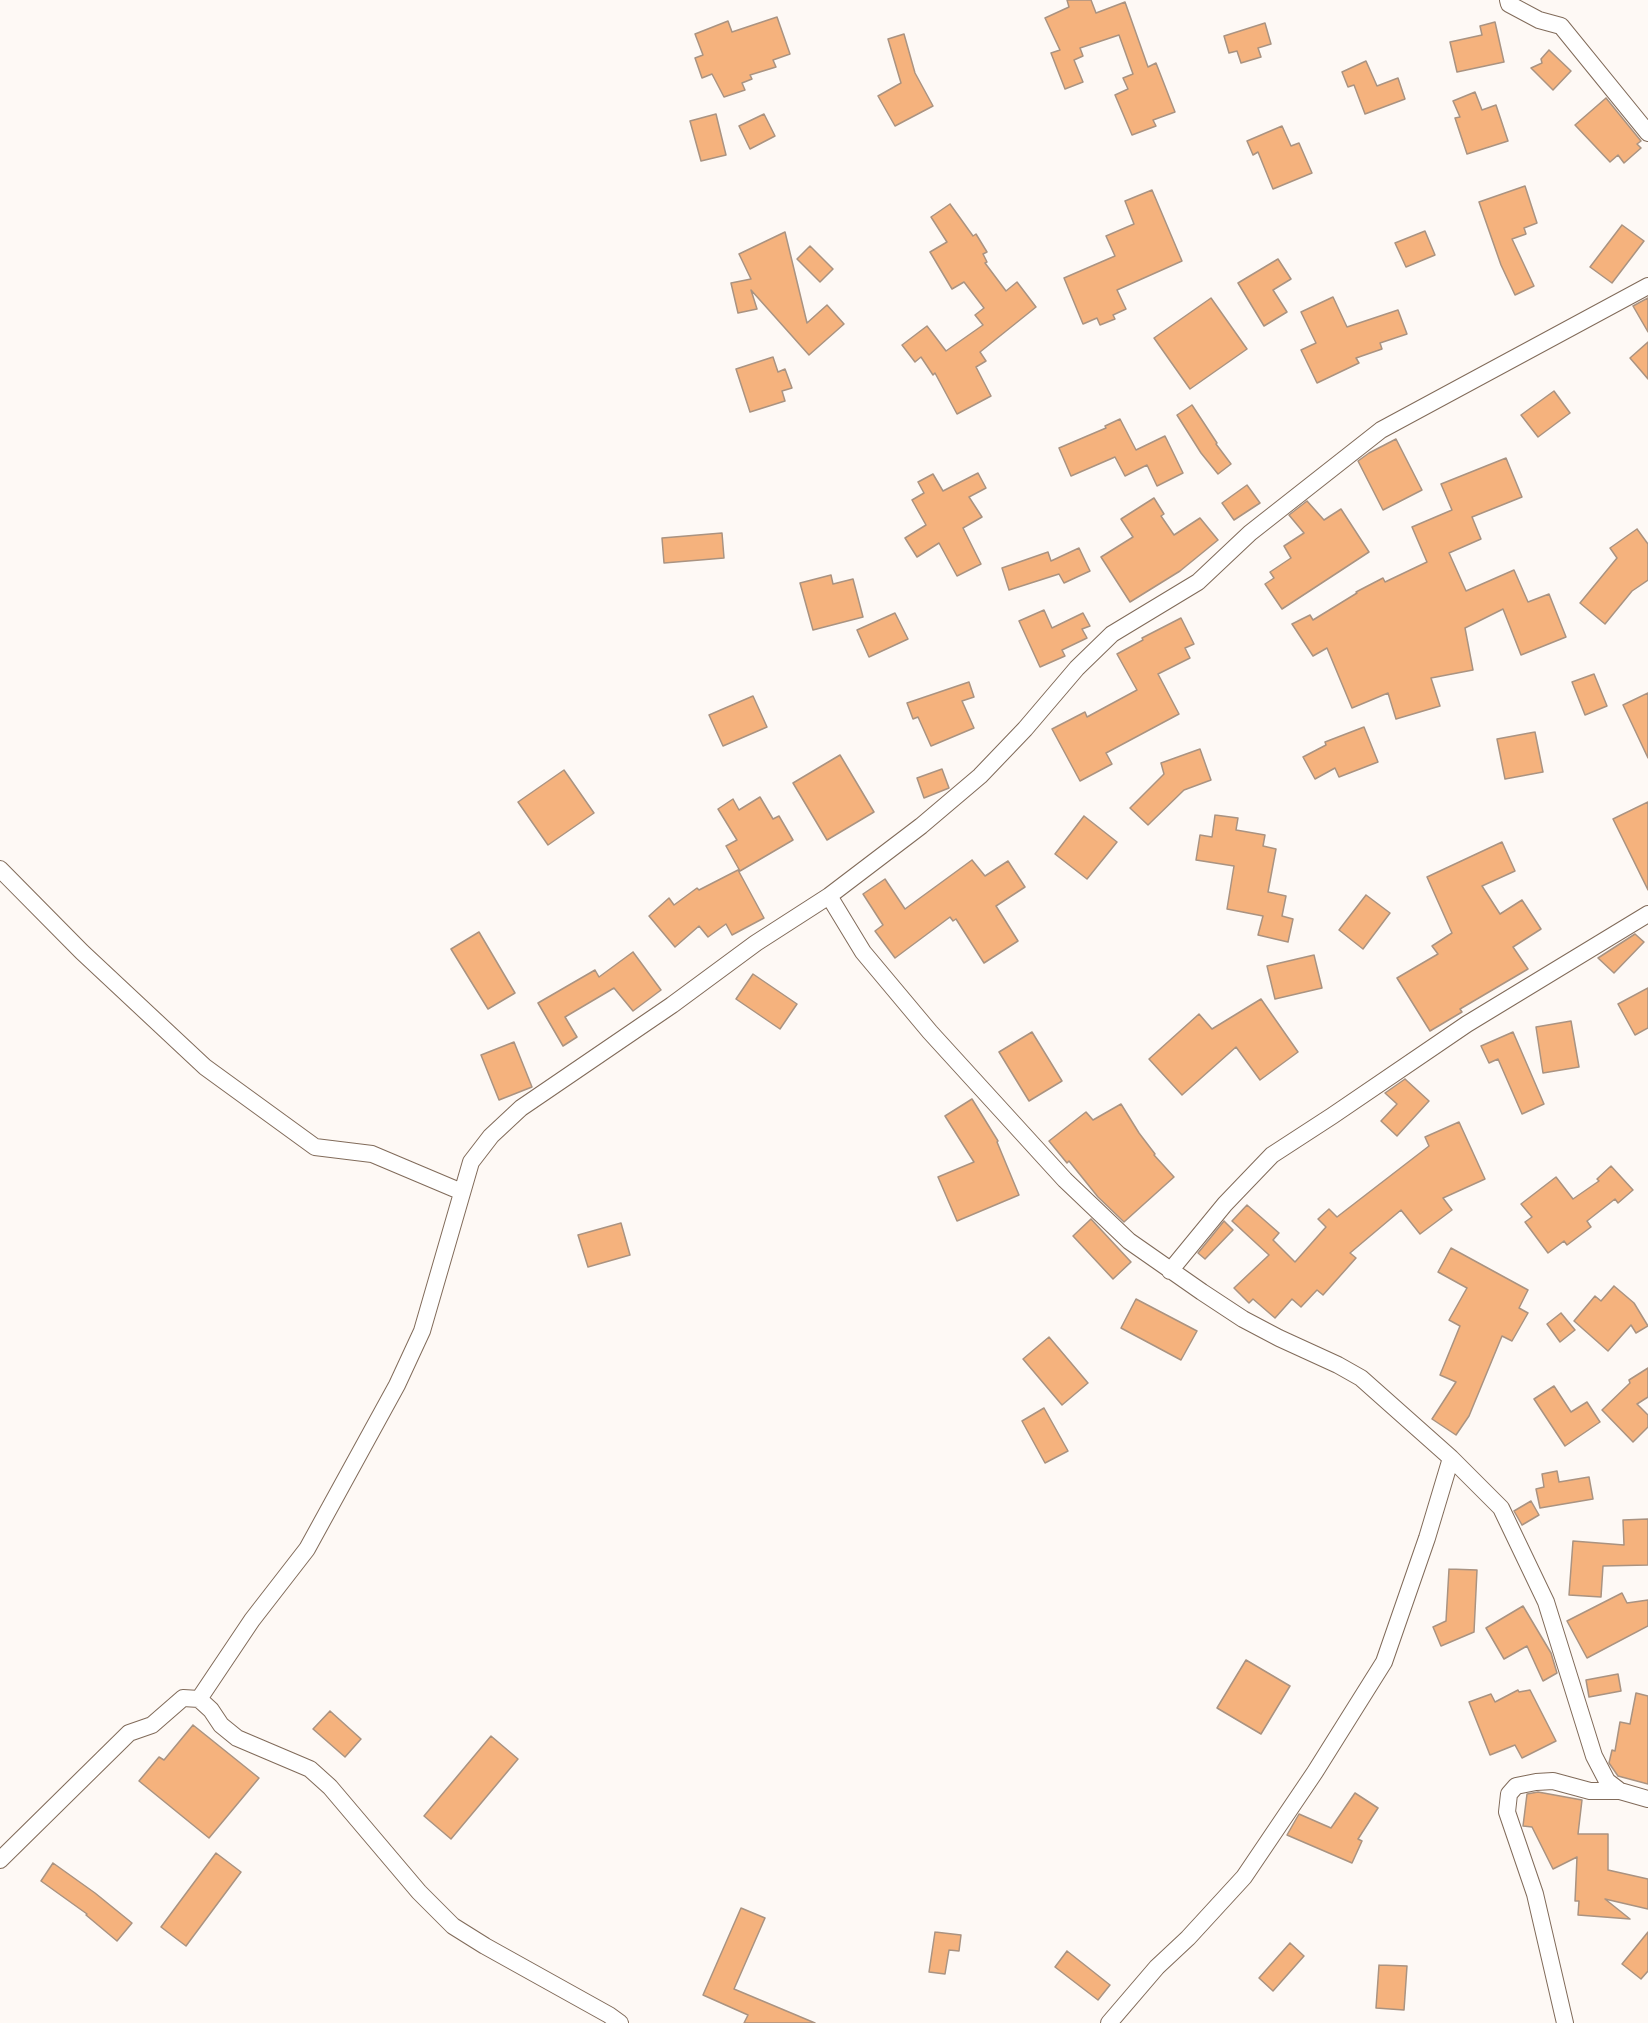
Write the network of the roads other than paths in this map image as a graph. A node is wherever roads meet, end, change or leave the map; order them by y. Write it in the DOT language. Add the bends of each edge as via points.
graph roads {
  1 [pos="1508,0"];
  2 [pos="1648,133"];
  3 [pos="1648,286"];
  4 [pos="0,869"];
  5 [pos="829,896"];
  6 [pos="1648,914"];
  7 [pos="462,1192"];
  8 [pos="1170,1271"];
  9 [pos="1451,1458"];
  10 [pos="199,1699"];
  11 [pos="1620,1791"];
  12 [pos="1648,1799"];
  13 [pos="0,1860"];
  14 [pos="620,2023"];
  15 [pos="1109,2023"];
  16 [pos="1565,2023"];
  1 -- 2 [label="street" via="1539,20 1561,26"];
  3 -- 5 [label="street" via="1381,430 1250,533 1198,582 1112,634 980,776"];
  4 -- 7 [label="street" via="205,1067 315,1147 372,1154"];
  5 -- 7 [label="street" via="521,1108 471,1162"];
  5 -- 8 [label="street" via="863,952 930,1032 1065,1180 1129,1241"];
  6 -- 8 [label="street" via="1467,1024 1272,1155"];
  7 -- 10 [label="street" via="422,1330 397,1385 307,1549 252,1620"];
  8 -- 9 [label="street" via="1244,1319 1360,1378"];
  9 -- 11 [label="street" via="1501,1508 1546,1602 1594,1756 1608,1781"];
  9 -- 15 [label="street" via="1384,1662 1244,1877"];
  10 -- 13 [label="street" via="183,1698 152,1725 129,1733"];
  10 -- 14 [label="street" via="237,1738 310,1770 330,1787 453,1926"];
  11 -- 12 [label="street"];
  11 -- 16 [label="street" via="1590,1791 1536,1782 1516,1786 1509,1794 1507,1812 1535,1894"];
}
